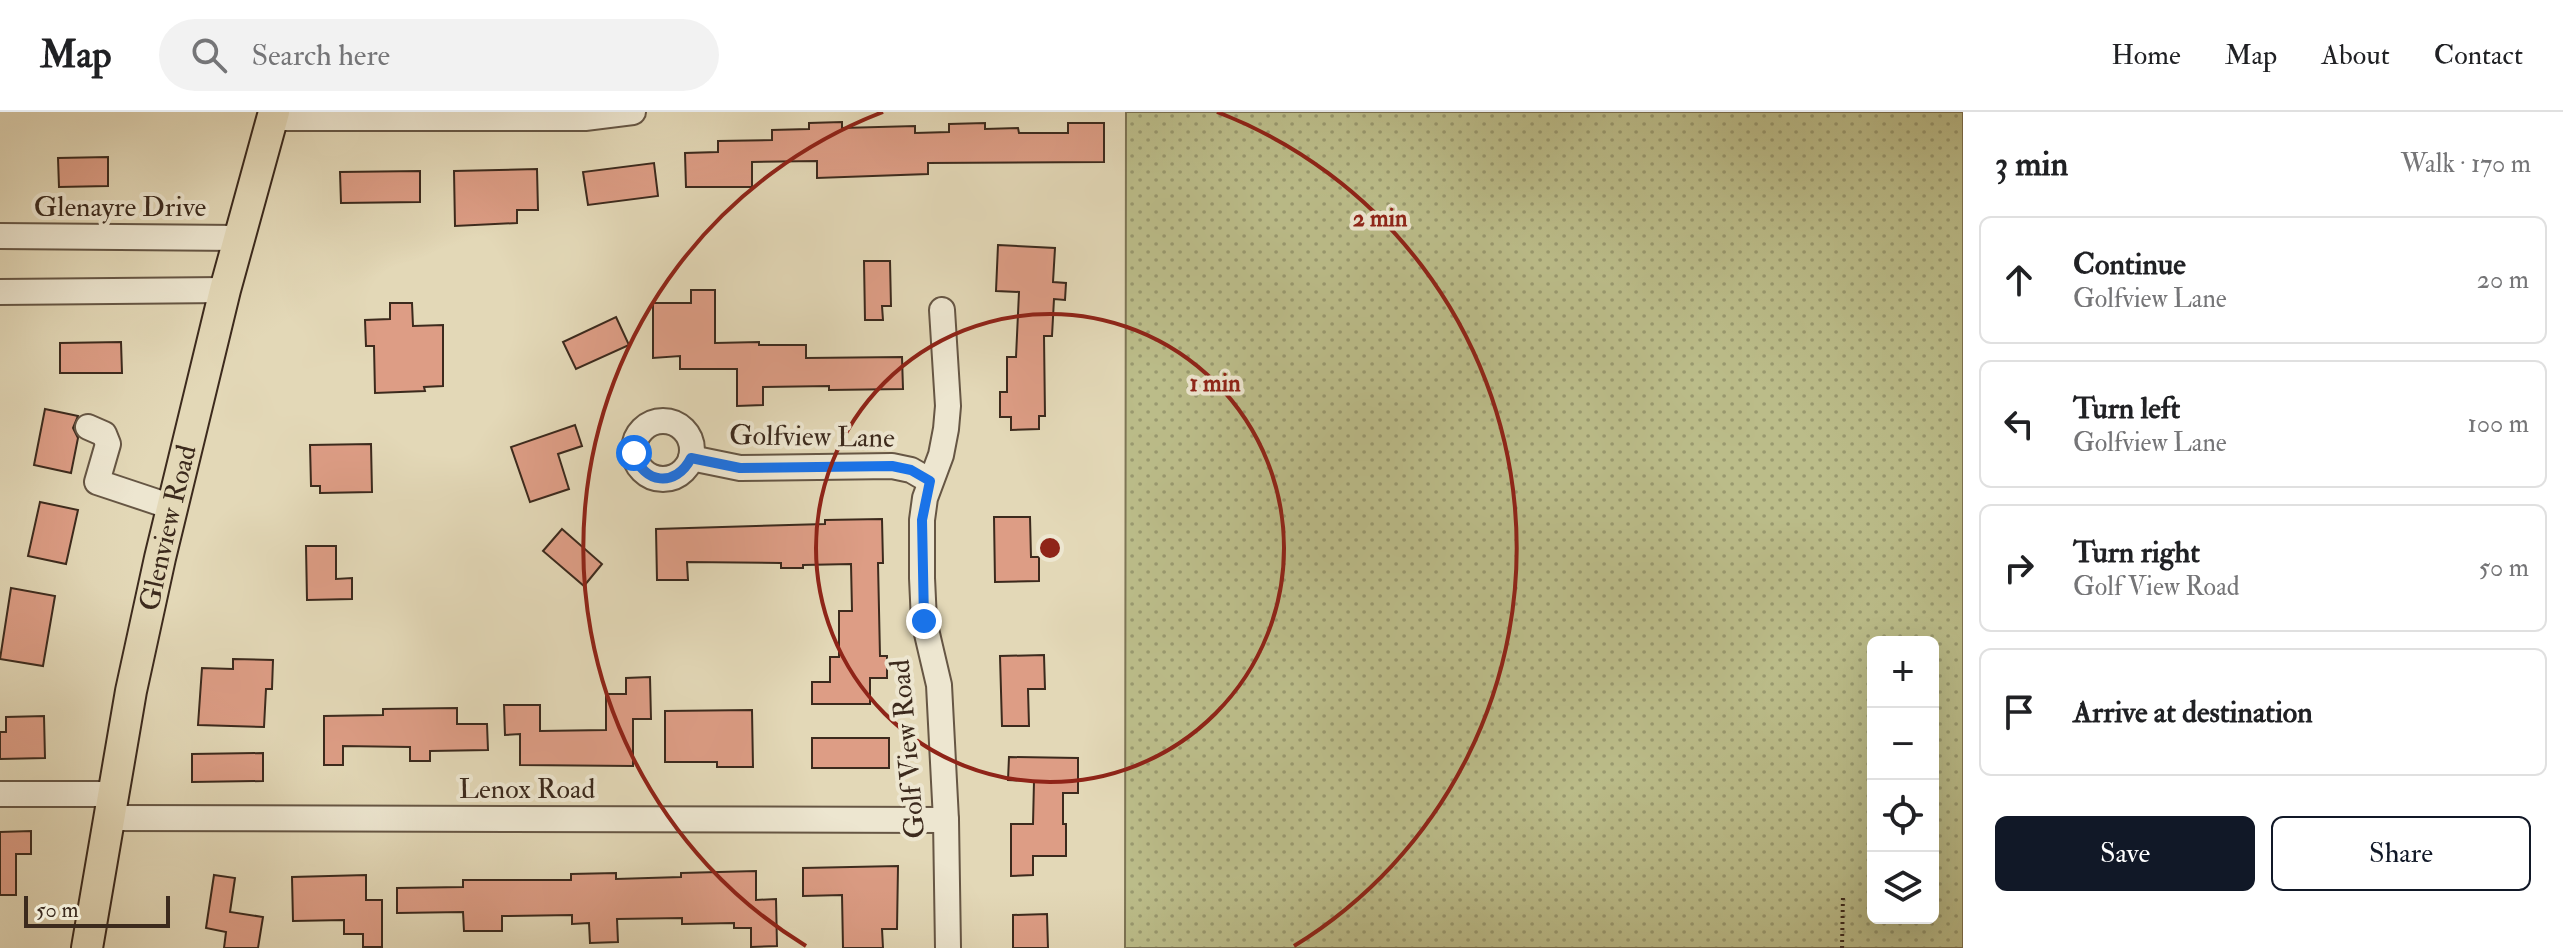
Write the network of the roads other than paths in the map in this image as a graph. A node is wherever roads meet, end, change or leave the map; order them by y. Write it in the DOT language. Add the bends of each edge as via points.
graph roads {
  1 [pos="633,112"];
  2 [pos="273,115"];
  3 [pos="0,236"];
  4 [pos="239,238"];
  5 [pos="225,290"];
  6 [pos="0,292"];
  7 [pos="942,310"];
  8 [pos="88,427"];
  9 [pos="691,458"];
  10 [pos="930,481"];
  11 [pos="172,507"];
  12 [pos="0,794"];
  13 [pos="111,806"];
  14 [pos="946,820"];
  15 [pos="87,948"];
  16 [pos="948,948"];
  1 -- 2 [label="street" via="585,118"];
  2 -- 4 [label="main road, Glenview Road"];
  3 -- 4 [label="street, Glenayre Drive"];
  4 -- 5 [label="main road, Glenview Road"];
  5 -- 6 [label="street"];
  5 -- 11 [label="main road, Glenview Road"];
  7 -- 10 [label="street, Golf View Road" via="948,406 941,455"];
  8 -- 11 [label="street" via="104,434 108,444 97,482"];
  9 -- 10 [label="street, Golfview Lane" via="740,468 892,466"];
  10 -- 14 [label="street, Golf View Road" via="922,520 923,606 939,685"];
  11 -- 13 [label="main road, Glenview Road"];
  12 -- 13 [label="street, Lenox Road"];
  13 -- 14 [label="street, Lenox Road"];
  13 -- 15 [label="main road, Glenview Road"];
  14 -- 16 [label="street, Golf View Road"];
}
